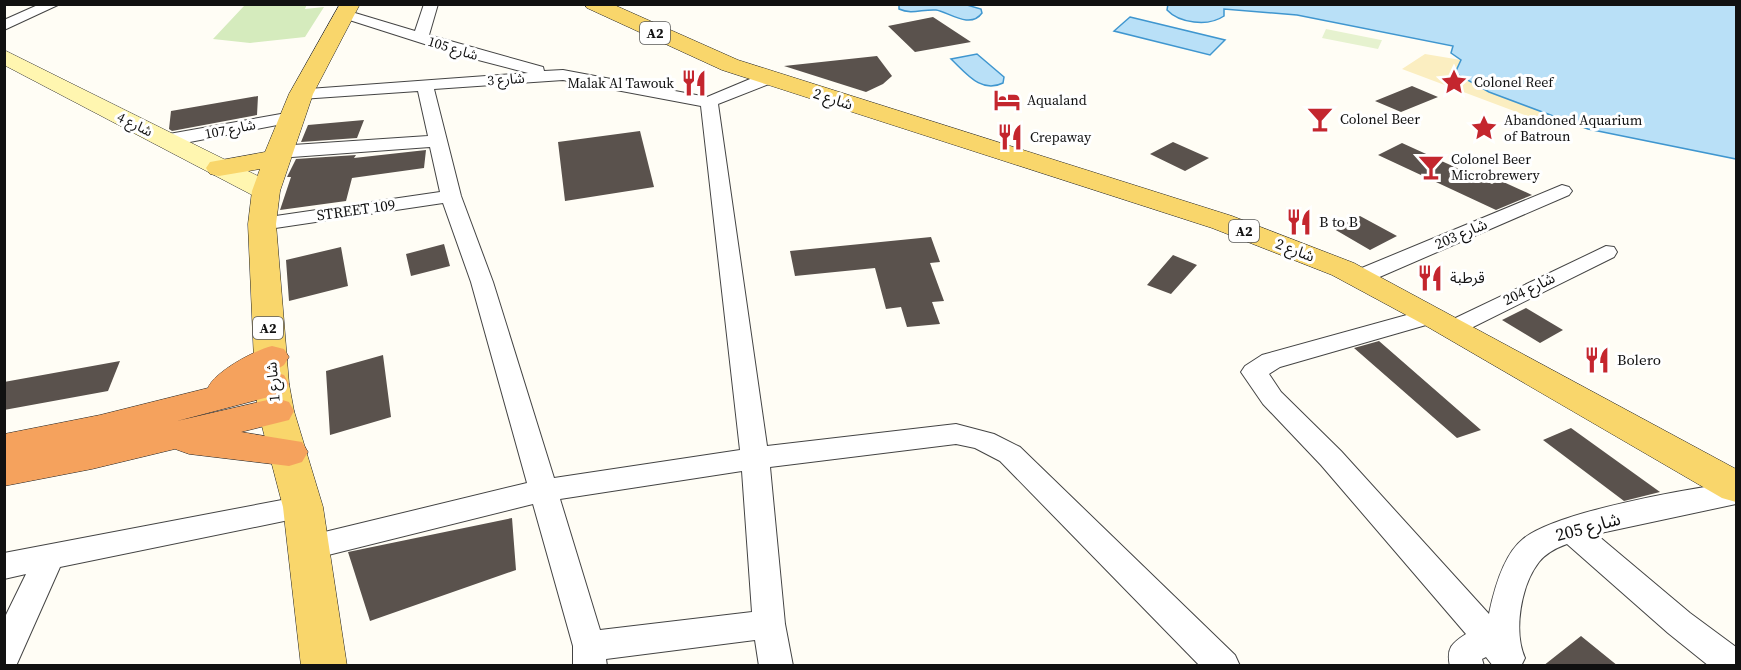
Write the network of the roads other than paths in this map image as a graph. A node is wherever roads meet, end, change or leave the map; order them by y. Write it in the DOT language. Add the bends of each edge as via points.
graph roads {
  1 [pos="53,4"];
  2 [pos="431,4"];
  3 [pos="594,4"];
  4 [pos="348,9"];
  5 [pos="4,26"];
  6 [pos="420,38"];
  7 [pos="4,56"];
  8 [pos="563,75"];
  9 [pos="768,78"];
  10 [pos="425,86"];
  11 [pos="709,102"];
  12 [pos="296,106"];
  13 [pos="169,140"];
  14 [pos="438,141"];
  15 [pos="277,155"];
  16 [pos="219,168"];
  17 [pos="1562,191"];
  18 [pos="266,192"];
  19 [pos="451,196"];
  20 [pos="262,224"];
  21 [pos="1606,252"];
  22 [pos="1360,277"];
  23 [pos="1442,322"];
  24 [pos="273,384"];
  25 [pos="169,438"];
  26 [pos="96,441"];
  27 [pos="4,447"];
  28 [pos="289,452"];
  29 [pos="756,458"];
  30 [pos="4,471"];
  31 [pos="1737,487"];
  32 [pos="544,490"];
  33 [pos="1737,493"];
  34 [pos="303,507"];
  35 [pos="1571,530"];
  36 [pos="308,548"];
  37 [pos="50,557"];
  38 [pos="4,566"];
  39 [pos="769,624"];
  40 [pos="1504,653"];
  41 [pos="4,655"];
  42 [pos="589,656"];
  43 [pos="324,666"];
  44 [pos="776,666"];
  45 [pos="1223,666"];
  46 [pos="1467,666"];
  47 [pos="1735,666"];
  1 -- 5 [label="street"];
  2 -- 6 [label="street"];
  3 -- 9 [label="main road, شارع 2 / A2" via="716,60"];
  4 -- 6 [label="street, شارع 105"];
  4 -- 12 [label="main road, شارع 1 / A2"];
  6 -- 8 [label="street, شارع 105"];
  7 -- 13 [label="main road, شارع 4"];
  8 -- 10 [label="street, شارع 3"];
  8 -- 11 [label="street, شارع 3"];
  9 -- 11 [label="street"];
  9 -- 22 [label="main road, شارع 2 / A2" via="1222,222"];
  10 -- 12 [label="street, شارع 3"];
  10 -- 14 [label="street"];
  11 -- 29 [label="street"];
  12 -- 13 [label="street, شارع 107"];
  12 -- 15 [label="main road, شارع 1 / A2"];
  13 -- 16 [label="main road, شارع 4"];
  14 -- 15 [label="street"];
  14 -- 19 [label="street"];
  15 -- 16 [label="main road"];
  15 -- 18 [label="main road, شارع 1 / A2"];
  16 -- 18 [label="main road, شارع 4"];
  17 -- 22 [label="street, شارع 203"];
  18 -- 20 [label="main road, شارع 1 / A2"];
  19 -- 20 [label="street, STREET 109"];
  19 -- 32 [label="street" via="482,282"];
  20 -- 24 [label="main road, شارع 1 / A2"];
  21 -- 23 [label="street, شارع 204"];
  22 -- 23 [label="main road, شارع 2 / A2"];
  23 -- 31 [label="main road, شارع 2 / A2"];
  23 -- 40 [label="street, شارع 204" via="1271,361 1254,372 1272,398 1331,458"];
  24 -- 25 [label="highway"];
  24 -- 26 [label="highway" via="203,402"];
  24 -- 28 [label="main road, شارع 1 / A2"];
  25 -- 26 [label="highway"];
  25 -- 28 [label="highway"];
  26 -- 27 [label="highway"];
  26 -- 30 [label="highway"];
  28 -- 34 [label="main road, شارع 1 / A2"];
  29 -- 32 [label="street"];
  29 -- 39 [label="street"];
  29 -- 45 [label="street" via="956,434 993,443 1010,454 1078,519"];
  32 -- 36 [label="street"];
  32 -- 42 [label="street"];
  33 -- 35 [label="street, شارع 205"];
  34 -- 36 [label="main road, شارع 1 / A2"];
  34 -- 37 [label="street"];
  35 -- 40 [label="street, شارع 205" via="1544,539 1521,566 1503,619"];
  35 -- 47 [label="street"];
  36 -- 43 [label="main road, شارع 1 / A2"];
  37 -- 38 [label="street"];
  37 -- 41 [label="street"];
  39 -- 42 [label="street"];
  39 -- 44 [label="street"];
  40 -- 46 [label="street" via="1471,646 1464,653"];
}
